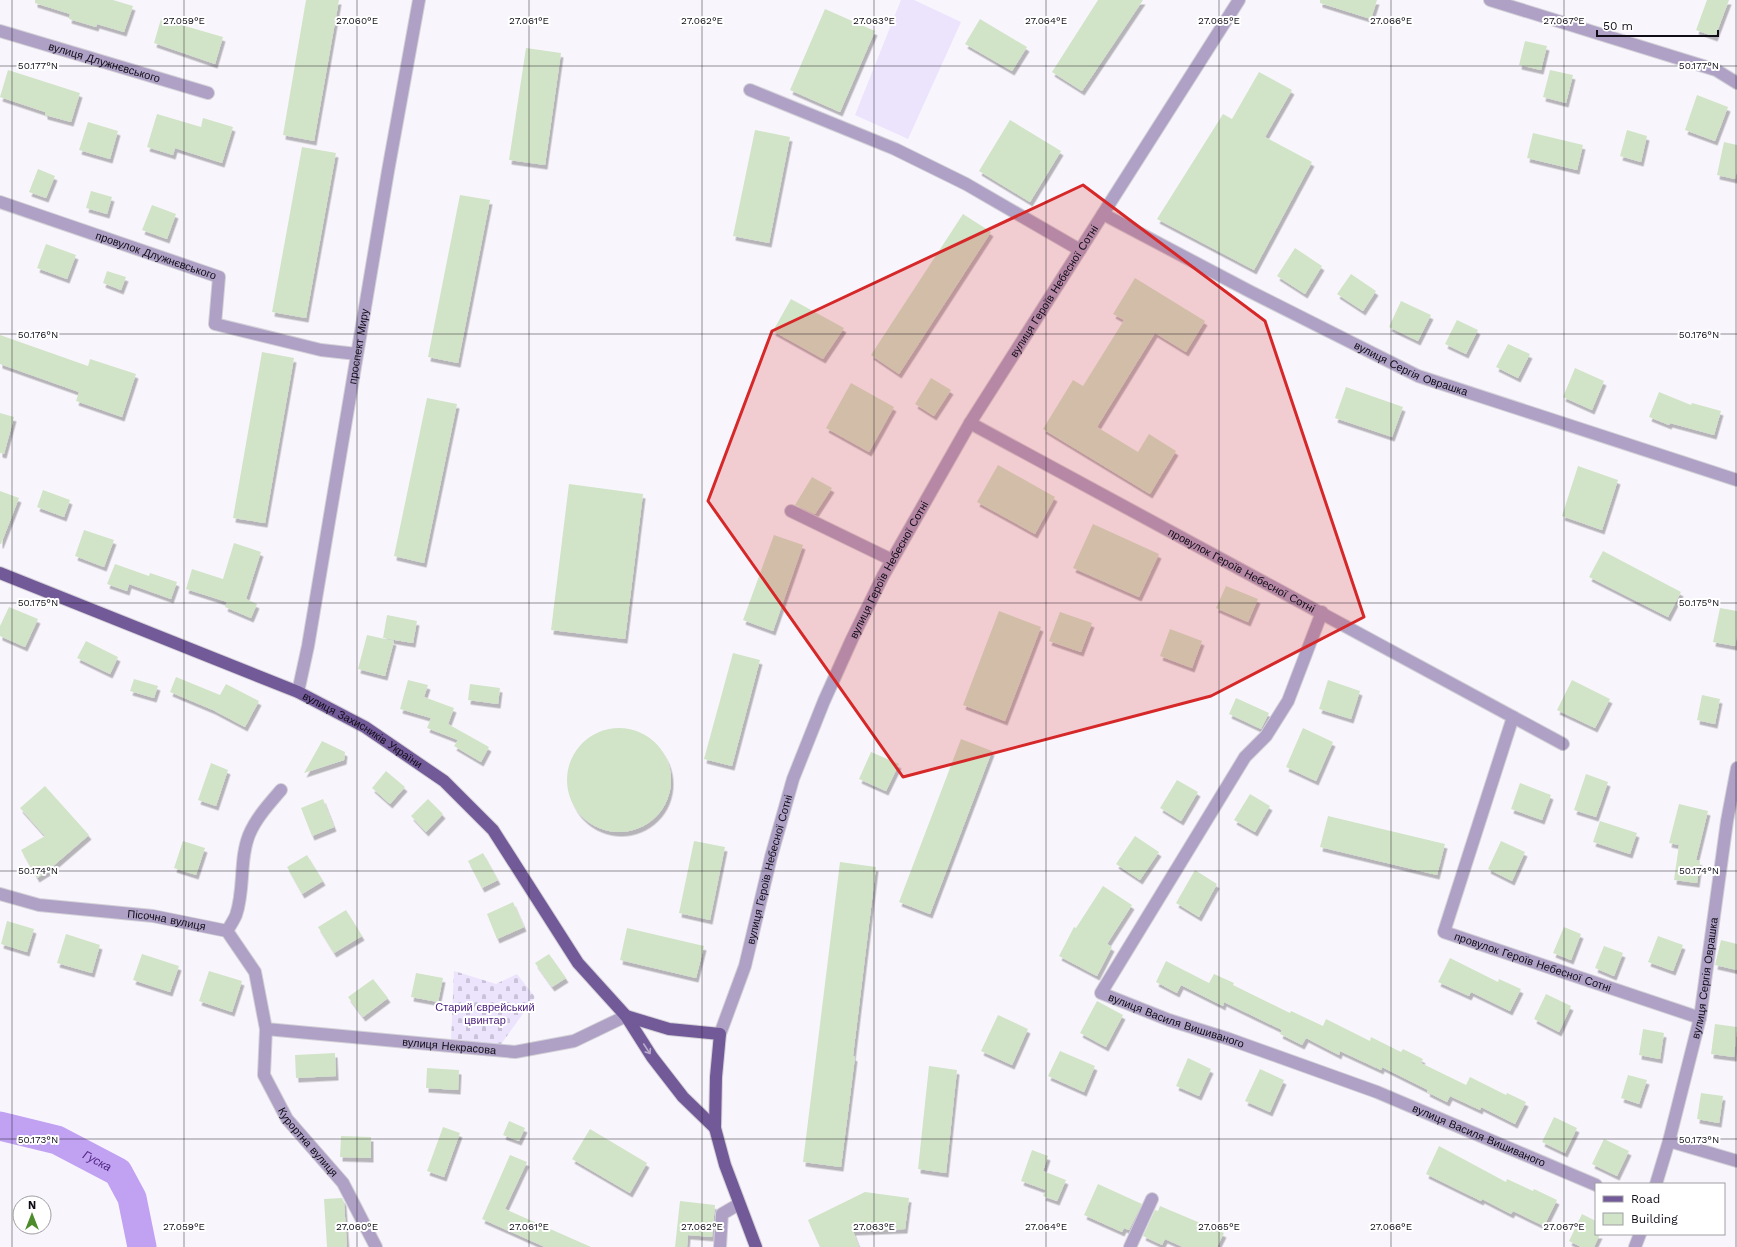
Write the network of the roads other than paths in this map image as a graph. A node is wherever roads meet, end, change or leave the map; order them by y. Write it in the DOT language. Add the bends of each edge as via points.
graph roads {
  1 [pos="419,0"];
  2 [pos="1239,0"];
  3 [pos="1490,0"];
  4 [pos="0,31"];
  5 [pos="1737,83"];
  6 [pos="750,90"];
  7 [pos="208,93"];
  8 [pos="0,202"];
  9 [pos="1103,214"];
  10 [pos="1080,250"];
  11 [pos="357,354"];
  12 [pos="970,423"];
  13 [pos="1737,480"];
  14 [pos="791,511"];
  15 [pos="892,560"];
  16 [pos="0,573"];
  17 [pos="1322,612"];
  18 [pos="298,692"];
  19 [pos="1514,717"];
  20 [pos="1563,744"];
  21 [pos="1737,768"];
  22 [pos="281,790"];
  23 [pos="0,894"];
  24 [pos="227,931"];
  25 [pos="626,1016"];
  26 [pos="1700,1018"];
  27 [pos="266,1029"];
  28 [pos="720,1034"];
  29 [pos="715,1128"];
  30 [pos="1669,1140"];
  31 [pos="1737,1161"];
  32 [pos="1656,1183"];
  33 [pos="1595,1185"];
  34 [pos="1152,1199"];
  35 [pos="739,1204"];
  36 [pos="1640,1235"];
  37 [pos="376,1247"];
  38 [pos="720,1247"];
  39 [pos="756,1247"];
  40 [pos="1130,1247"];
  41 [pos="1635,1247"];
  1 -- 11 [label="street, проспект Миру"];
  2 -- 9 [label="street, вулиця Героїв Небесної Сотні"];
  3 -- 5 [label="street" via="1716,70"];
  4 -- 7 [label="street, вулиця Длужнєвського"];
  6 -- 10 [label="street" via="896,149 966,184"];
  8 -- 11 [label="street, провулок Длужнєвського" via="220,277 215,324 321,350"];
  9 -- 10 [label="street, вулиця Героїв Небесної Сотні"];
  9 -- 13 [label="street, вулиця Сергія Оврашка" via="1418,376"];
  10 -- 12 [label="street, вулиця Героїв Небесної Сотні"];
  11 -- 18 [label="street, проспект Миру"];
  12 -- 15 [label="street, вулиця Героїв Небесної Сотні"];
  12 -- 17 [label="street, провулок Героїв Небесної Сотні"];
  14 -- 15 [label="street"];
  15 -- 28 [label="street, вулиця Героїв Небесної Сотні" via="852,638 793,779 771,857 746,966"];
  16 -- 18 [label="main road, вулиця Захисників України"];
  17 -- 19 [label="street, провулок Героїв Небесної Сотні"];
  17 -- 33 [label="street, вулиця Василя Вишиваного" via="1288,701 1266,736 1245,757 1101,993 1169,1020 1377,1092"];
  18 -- 25 [label="main road, вулиця Захисників України" via="365,727 450,786 493,830 578,963"];
  19 -- 20 [label="street, провулок Героїв Небесної Сотні"];
  19 -- 26 [label="street, провулок Героїв Небесної Сотні" via="1444,932"];
  21 -- 26 [label="street, вулиця Сергія Оврашка" via="1727,821"];
  22 -- 24 [label="street" via="263,810 249,836 236,914"];
  23 -- 24 [label="street, Пісочна вулиця" via="39,905 153,916"];
  24 -- 27 [label="street" via="255,972"];
  25 -- 27 [label="street, вулиця Некрасова" via="574,1041 515,1052"];
  25 -- 28 [label="main road" via="669,1029"];
  25 -- 29 [label="main road, вулиця Захисників України, one-way" via="652,1057 683,1097"];
  26 -- 30 [label="street, вулиця Сергія Оврашка"];
  27 -- 37 [label="street, Курортна вулиця" via="264,1075 270,1088 286,1119 343,1184"];
  28 -- 29 [label="main road, вулиця Героїв Небесної Сотні"];
  29 -- 35 [label="main road, вулиця Героїв Небесної Сотні"];
  30 -- 31 [label="street"];
  30 -- 32 [label="street, вулиця Сергія Оврашка"];
  34 -- 40 [label="street"];
  35 -- 38 [label="street" via="722,1214"];
  35 -- 39 [label="main road, вулиця Героїв Небесної Сотні"];
  36 -- 41 [label="street"];
}
